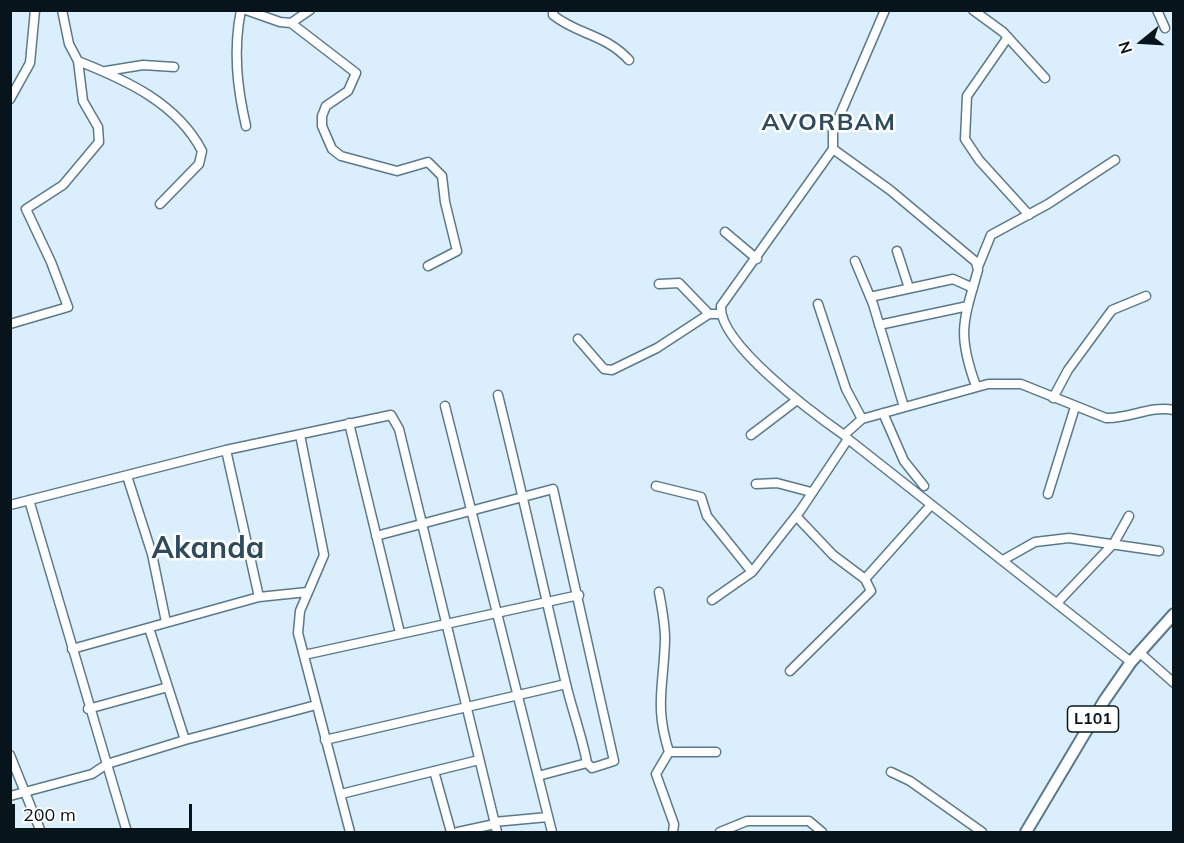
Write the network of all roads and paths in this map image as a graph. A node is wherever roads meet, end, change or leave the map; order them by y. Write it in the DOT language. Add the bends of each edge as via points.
graph roads {
  1 [pos="35,10"];
  2 [pos="62,10"];
  3 [pos="241,10"];
  4 [pos="246,10"];
  5 [pos="310,10"];
  6 [pos="553,10"];
  7 [pos="885,10"];
  8 [pos="972,10"];
  9 [pos="1157,10"];
  10 [pos="291,22"];
  11 [pos="1165,28"];
  12 [pos="1008,37"];
  13 [pos="629,60"];
  14 [pos="78,61"];
  15 [pos="174,67"];
  16 [pos="104,71"];
  17 [pos="1045,78"];
  18 [pos="10,99"];
  19 [pos="246,126"];
  20 [pos="833,149"];
  21 [pos="1115,160"];
  22 [pos="160,204"];
  23 [pos="1029,215"];
  24 [pos="725,232"];
  25 [pos="897,251"];
  26 [pos="757,259"];
  27 [pos="855,261"];
  28 [pos="428,266"];
  29 [pos="978,267"];
  30 [pos="659,284"];
  31 [pos="909,288"];
  32 [pos="973,288"];
  33 [pos="1146,296"];
  34 [pos="870,297"];
  35 [pos="818,304"];
  36 [pos="968,306"];
  37 [pos="710,314"];
  38 [pos="720,314"];
  39 [pos="10,324"];
  40 [pos="879,325"];
  41 [pos="578,339"];
  42 [pos="976,386"];
  43 [pos="498,395"];
  44 [pos="1053,398"];
  45 [pos="797,400"];
  46 [pos="445,406"];
  47 [pos="904,406"];
  48 [pos="1075,407"];
  49 [pos="1173,410"];
  50 [pos="883,413"];
  51 [pos="862,420"];
  52 [pos="350,423"];
  53 [pos="300,435"];
  54 [pos="751,435"];
  55 [pos="846,437"];
  56 [pos="226,450"];
  57 [pos="127,476"];
  58 [pos="756,484"];
  59 [pos="656,486"];
  60 [pos="924,486"];
  61 [pos="811,492"];
  62 [pos="1048,494"];
  63 [pos="524,498"];
  64 [pos="30,500"];
  65 [pos="10,505"];
  66 [pos="930,505"];
  67 [pos="471,511"];
  68 [pos="796,516"];
  69 [pos="1129,516"];
  70 [pos="422,524"];
  71 [pos="375,536"];
  72 [pos="1114,543"];
  73 [pos="1158,551"];
  74 [pos="1003,560"];
  75 [pos="752,572"];
  76 [pos="865,579"];
  77 [pos="307,592"];
  78 [pos="658,592"];
  79 [pos="579,594"];
  80 [pos="259,597"];
  81 [pos="548,599"];
  82 [pos="712,600"];
  83 [pos="1058,603"];
  84 [pos="497,611"];
  85 [pos="1173,614"];
  86 [pos="166,622"];
  87 [pos="446,622"];
  88 [pos="149,628"];
  89 [pos="400,633"];
  90 [pos="72,649"];
  91 [pos="1140,653"];
  92 [pos="304,656"];
  93 [pos="1131,662"];
  94 [pos="790,671"];
  95 [pos="1173,683"];
  96 [pos="566,684"];
  97 [pos="168,687"];
  98 [pos="518,695"];
  99 [pos="316,705"];
  100 [pos="464,705"];
  101 [pos="88,709"];
  102 [pos="185,740"];
  103 [pos="325,740"];
  104 [pos="669,752"];
  105 [pos="716,752"];
  106 [pos="10,755"];
  107 [pos="479,760"];
  108 [pos="587,763"];
  109 [pos="107,764"];
  110 [pos="434,771"];
  111 [pos="891,772"];
  112 [pos="538,776"];
  113 [pos="26,793"];
  114 [pos="341,794"];
  115 [pos="10,796"];
  116 [pos="548,817"];
  117 [pos="495,826"];
  118 [pos="41,832"];
  119 [pos="127,832"];
  120 [pos="350,832"];
  121 [pos="451,832"];
  122 [pos="458,832"];
  123 [pos="552,832"];
  124 [pos="673,832"];
  125 [pos="720,832"];
  126 [pos="822,832"];
  127 [pos="982,832"];
  128 [pos="1026,832"];
  1 -- 18 [label="street" via="30,63"];
  2 -- 14 [label="street" via="69,44"];
  3 -- 19 [label="street" via="235,55"];
  4 -- 10 [label="street"];
  5 -- 10 [label="street"];
  6 -- 13 [label="street" via="553,15 564,24 616,46"];
  7 -- 20 [label="street" via="833,131"];
  8 -- 12 [label="street"];
  9 -- 11 [label="street"];
  10 -- 28 [label="street" via="356,73 348,91 326,106 322,116 332,149 341,156 397,171 428,162 442,176 457,251"];
  12 -- 17 [label="street"];
  12 -- 23 [label="street" via="967,96 965,139"];
  14 -- 16 [label="street"];
  14 -- 39 [label="street" via="83,101 98,127 99,142 63,185 26,209 68,307"];
  15 -- 16 [label="street" via="143,65"];
  16 -- 22 [label="street" via="153,97 173,113 190,130 202,151 199,164"];
  20 -- 26 [label="street"];
  20 -- 29 [label="street" via="890,190"];
  21 -- 23 [label="street"];
  23 -- 29 [label="street" via="991,235"];
  24 -- 26 [label="street"];
  25 -- 31 [label="street"];
  26 -- 38 [label="street" via="727,294"];
  27 -- 34 [label="street"];
  29 -- 32 [label="street"];
  30 -- 37 [label="street" via="679,284"];
  31 -- 32 [label="street" via="953,279"];
  31 -- 34 [label="street"];
  32 -- 36 [label="street"];
  33 -- 44 [label="street" via="1112,310 1068,370"];
  34 -- 40 [label="street"];
  35 -- 51 [label="street" via="840,372"];
  36 -- 40 [label="street"];
  36 -- 42 [label="street" via="963,346"];
  37 -- 38 [label="street"];
  37 -- 41 [label="street" via="657,348 612,370 604,369"];
  38 -- 45 [label="street" via="741,348"];
  40 -- 47 [label="street"];
  42 -- 44 [label="street" via="1021,384"];
  42 -- 47 [label="street"];
  43 -- 63 [label="street"];
  44 -- 48 [label="street"];
  45 -- 54 [label="street"];
  45 -- 55 [label="street"];
  46 -- 67 [label="street"];
  47 -- 50 [label="street"];
  48 -- 49 [label="street" via="1115,418 1155,408"];
  48 -- 62 [label="street"];
  50 -- 51 [label="street"];
  50 -- 60 [label="street" via="904,461"];
  51 -- 55 [label="street"];
  52 -- 53 [label="street"];
  52 -- 70 [label="street" via="391,415 399,429"];
  52 -- 71 [label="street"];
  53 -- 56 [label="street"];
  53 -- 77 [label="street" via="324,555"];
  55 -- 61 [label="street"];
  55 -- 66 [label="street"];
  56 -- 57 [label="street"];
  56 -- 80 [label="street"];
  57 -- 64 [label="street"];
  57 -- 86 [label="street" via="152,554"];
  58 -- 61 [label="street" via="777,483"];
  59 -- 75 [label="street" via="701,497 707,516"];
  61 -- 68 [label="street"];
  63 -- 67 [label="street"];
  63 -- 79 [label="street" via="553,489"];
  63 -- 81 [label="street"];
  64 -- 65 [label="street"];
  64 -- 90 [label="street"];
  66 -- 74 [label="street"];
  66 -- 76 [label="street"];
  67 -- 70 [label="street"];
  67 -- 84 [label="street"];
  68 -- 75 [label="street"];
  68 -- 76 [label="street" via="833,555"];
  69 -- 72 [label="street"];
  70 -- 71 [label="street"];
  70 -- 87 [label="street"];
  71 -- 89 [label="street"];
  72 -- 73 [label="street"];
  72 -- 74 [label="street" via="1069,538 1035,542"];
  72 -- 83 [label="street"];
  74 -- 83 [label="street"];
  75 -- 82 [label="street"];
  76 -- 94 [label="street" via="871,588 870,595"];
  77 -- 80 [label="street"];
  77 -- 92 [label="street" via="297,633"];
  78 -- 104 [label="street" via="665,641 661,726"];
  79 -- 81 [label="street"];
  79 -- 108 [label="street" via="615,754 610,764 592,768"];
  80 -- 86 [label="street"];
  81 -- 84 [label="street"];
  81 -- 96 [label="street"];
  83 -- 93 [label="street"];
  84 -- 87 [label="street"];
  84 -- 98 [label="street"];
  85 -- 91 [label="main road, L101"];
  86 -- 88 [label="street"];
  87 -- 89 [label="street"];
  87 -- 100 [label="street"];
  88 -- 90 [label="street"];
  88 -- 97 [label="street"];
  89 -- 92 [label="street"];
  90 -- 101 [label="street"];
  91 -- 93 [label="main road, L101"];
  91 -- 95 [label="street"];
  92 -- 99 [label="street"];
  93 -- 128 [label="main road, L101"];
  96 -- 98 [label="street"];
  96 -- 108 [label="street"];
  97 -- 101 [label="street"];
  97 -- 102 [label="street"];
  98 -- 100 [label="street"];
  98 -- 112 [label="street"];
  99 -- 102 [label="street"];
  99 -- 103 [label="street"];
  100 -- 103 [label="street"];
  100 -- 107 [label="street"];
  101 -- 109 [label="street"];
  102 -- 109 [label="street"];
  103 -- 114 [label="street"];
  104 -- 105 [label="street"];
  104 -- 124 [label="street" via="656,774 674,824"];
  106 -- 113 [label="street"];
  107 -- 110 [label="street"];
  107 -- 117 [label="street"];
  108 -- 112 [label="street"];
  109 -- 113 [label="street" via="92,774"];
  109 -- 119 [label="street"];
  110 -- 114 [label="street"];
  110 -- 121 [label="street"];
  111 -- 127 [label="street"];
  112 -- 116 [label="street"];
  113 -- 115 [label="street"];
  113 -- 118 [label="street"];
  114 -- 120 [label="street"];
  116 -- 117 [label="street"];
  116 -- 123 [label="street"];
  117 -- 122 [label="street"];
  125 -- 126 [label="street" via="747,821 809,821"];
}
